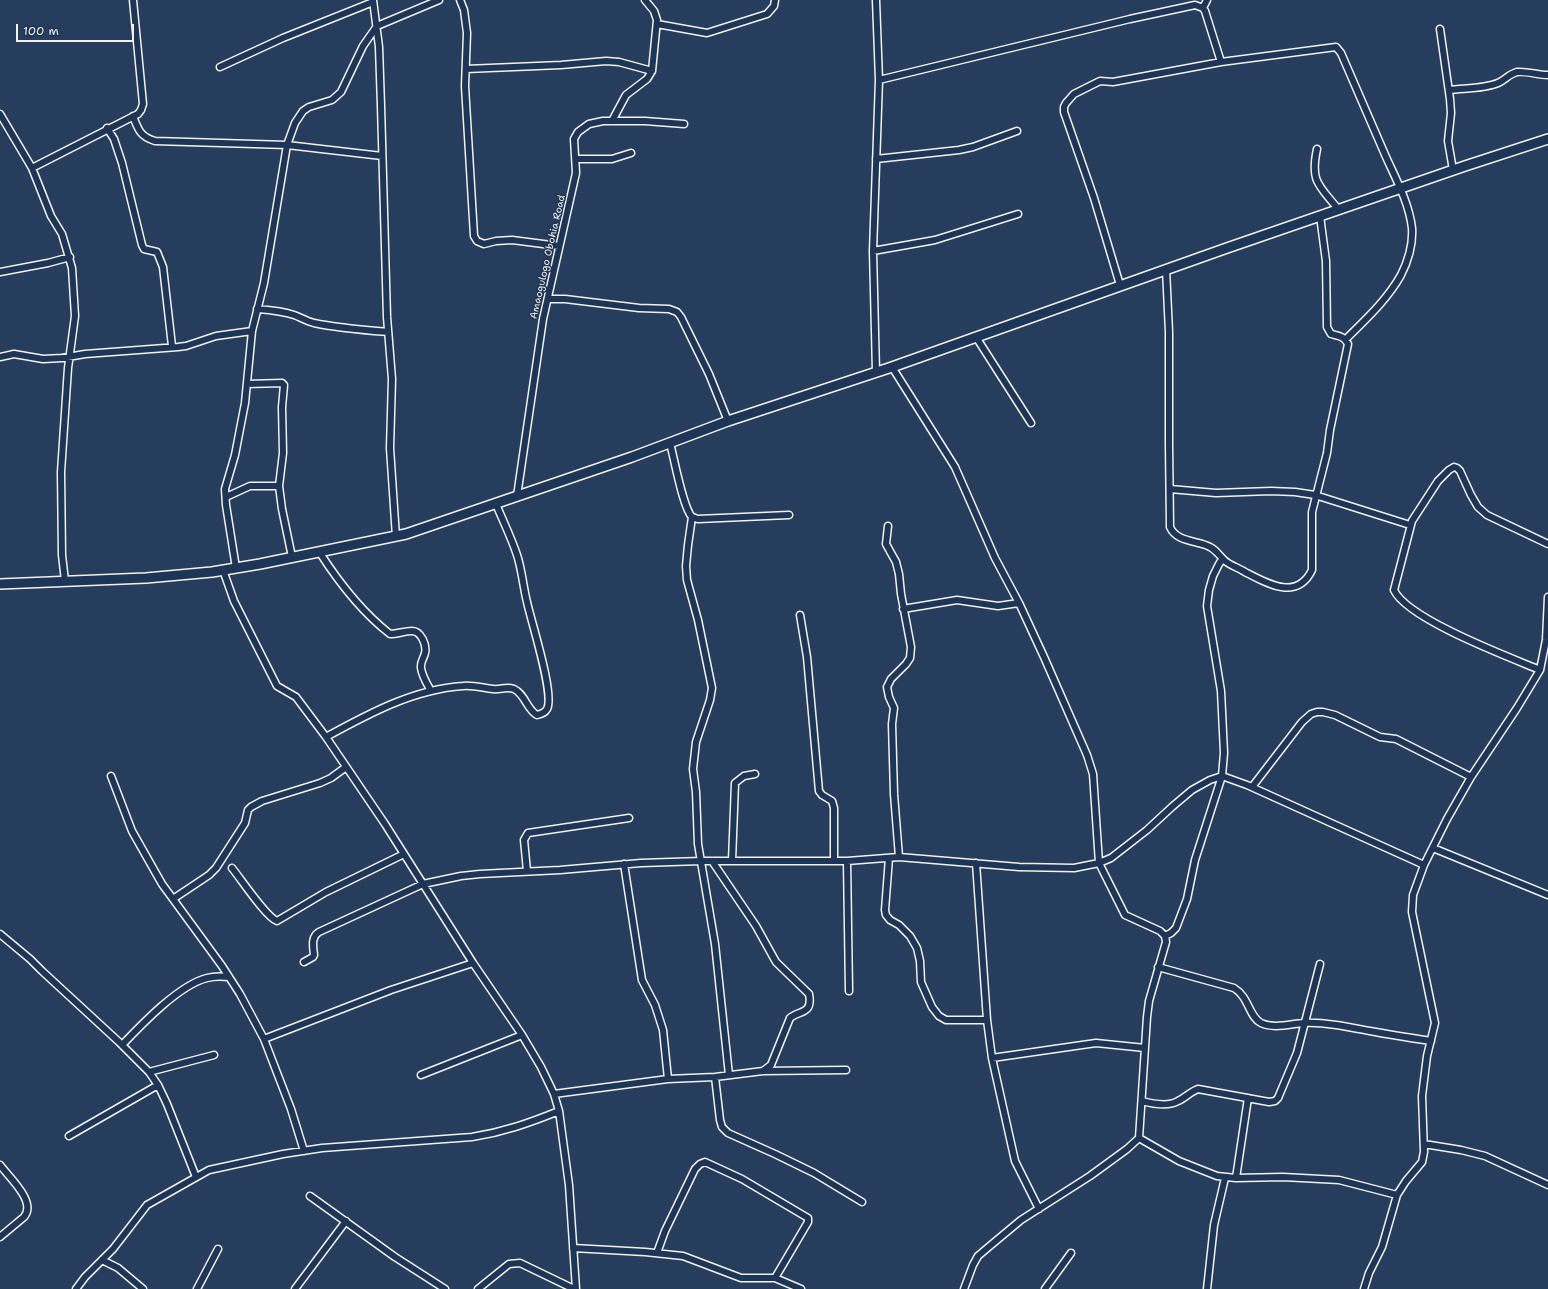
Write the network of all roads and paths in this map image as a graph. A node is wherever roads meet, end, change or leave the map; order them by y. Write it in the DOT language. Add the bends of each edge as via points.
graph roads {
  1 [pos="133,0"];
  2 [pos="439,0"];
  3 [pos="460,0"];
  4 [pos="645,0"];
  5 [pos="775,0"];
  6 [pos="877,0"];
  7 [pos="1207,0"];
  8 [pos="373,1"];
  9 [pos="1203,8"];
  10 [pos="657,24"];
  11 [pos="377,26"];
  12 [pos="1440,29"];
  13 [pos="1221,62"];
  14 [pos="220,67"];
  15 [pos="466,69"];
  16 [pos="652,71"];
  17 [pos="1548,75"];
  18 [pos="879,80"];
  19 [pos="1449,90"];
  20 [pos="0,114"];
  21 [pos="133,116"];
  22 [pos="612,121"];
  23 [pos="684,124"];
  24 [pos="107,128"];
  25 [pos="1017,131"];
  26 [pos="1548,139"];
  27 [pos="287,145"];
  28 [pos="1317,149"];
  29 [pos="631,154"];
  30 [pos="382,156"];
  31 [pos="576,159"];
  32 [pos="876,159"];
  33 [pos="32,168"];
  34 [pos="1453,170"];
  35 [pos="1400,188"];
  36 [pos="1338,209"];
  37 [pos="1018,214"];
  38 [pos="1320,216"];
  39 [pos="559,246"];
  40 [pos="873,251"];
  41 [pos="70,257"];
  42 [pos="1166,269"];
  43 [pos="0,272"];
  44 [pos="1120,285"];
  45 [pos="548,299"];
  46 [pos="257,309"];
  47 [pos="252,331"];
  48 [pos="388,332"];
  49 [pos="976,337"];
  50 [pos="1346,339"];
  51 [pos="172,346"];
  52 [pos="70,356"];
  53 [pos="0,357"];
  54 [pos="892,367"];
  55 [pos="876,372"];
  56 [pos="247,384"];
  57 [pos="728,422"];
  58 [pos="1031,423"];
  59 [pos="670,443"];
  60 [pos="279,486"];
  61 [pos="1170,489"];
  62 [pos="1316,495"];
  63 [pos="517,496"];
  64 [pos="226,497"];
  65 [pos="496,504"];
  66 [pos="789,515"];
  67 [pos="692,517"];
  68 [pos="1410,525"];
  69 [pos="888,526"];
  70 [pos="396,537"];
  71 [pos="1548,544"];
  72 [pos="320,553"];
  73 [pos="292,558"];
  74 [pos="1224,560"];
  75 [pos="236,568"];
  76 [pos="223,570"];
  77 [pos="65,582"];
  78 [pos="0,584"];
  79 [pos="1548,596"];
  80 [pos="1019,603"];
  81 [pos="903,609"];
  82 [pos="800,615"];
  83 [pos="1540,670"];
  84 [pos="430,691"];
  85 [pos="326,736"];
  86 [pos="346,767"];
  87 [pos="755,774"];
  88 [pos="111,776"];
  89 [pos="1222,776"];
  90 [pos="1471,777"];
  91 [pos="1252,787"];
  92 [pos="629,818"];
  93 [pos="1433,848"];
  94 [pos="404,854"];
  95 [pos="899,857"];
  96 [pos="889,858"];
  97 [pos="701,861"];
  98 [pos="712,861"];
  99 [pos="732,861"];
  100 [pos="834,861"];
  101 [pos="847,861"];
  102 [pos="976,863"];
  103 [pos="1099,863"];
  104 [pos="624,864"];
  105 [pos="1424,865"];
  106 [pos="232,868"];
  107 [pos="527,871"];
  108 [pos="423,884"];
  109 [pos="1548,895"];
  110 [pos="173,899"];
  111 [pos="0,934"];
  112 [pos="1164,936"];
  113 [pos="304,962"];
  114 [pos="473,963"];
  115 [pos="1320,964"];
  116 [pos="1158,967"];
  117 [pos="229,977"];
  118 [pos="849,991"];
  119 [pos="987,1020"];
  120 [pos="1305,1023"];
  121 [pos="522,1035"];
  122 [pos="264,1039"];
  123 [pos="1431,1042"];
  124 [pos="122,1045"];
  125 [pos="1145,1048"];
  126 [pos="214,1055"];
  127 [pos="992,1058"];
  128 [pos="846,1070"];
  129 [pos="763,1071"];
  130 [pos="149,1072"];
  131 [pos="421,1075"];
  132 [pos="729,1075"];
  133 [pos="715,1077"];
  134 [pos="668,1079"];
  135 [pos="158,1085"];
  136 [pos="554,1094"];
  137 [pos="1248,1098"];
  138 [pos="1142,1101"];
  139 [pos="559,1111"];
  140 [pos="69,1136"];
  141 [pos="1139,1138"];
  142 [pos="1424,1144"];
  143 [pos="304,1151"];
  144 [pos="0,1165"];
  145 [pos="196,1177"];
  146 [pos="1225,1178"];
  147 [pos="1236,1178"];
  148 [pos="1548,1185"];
  149 [pos="1397,1195"];
  150 [pos="310,1196"];
  151 [pos="862,1202"];
  152 [pos="1039,1209"];
  153 [pos="346,1221"];
  154 [pos="0,1237"];
  155 [pos="573,1248"];
  156 [pos="218,1249"];
  157 [pos="657,1253"];
  158 [pos="1071,1253"];
  159 [pos="102,1260"];
  160 [pos="775,1278"];
  161 [pos="76,1289"];
  162 [pos="143,1289"];
  163 [pos="197,1289"];
  164 [pos="295,1289"];
  165 [pos="445,1289"];
  166 [pos="478,1289"];
  167 [pos="575,1289"];
  168 [pos="801,1289"];
  169 [pos="964,1289"];
  170 [pos="1045,1289"];
  171 [pos="1207,1289"];
  172 [pos="1364,1289"];
  1 -- 21 [label="street" via="143,104 140,112"];
  2 -- 11 [label="street"];
  3 -- 15 [label="street" via="466,20"];
  4 -- 10 [label="street" via="654,11"];
  5 -- 10 [label="street" via="774,6 767,14 707,33"];
  6 -- 18 [label="street"];
  7 -- 9 [label="street"];
  8 -- 11 [label="street"];
  8 -- 14 [label="street"];
  9 -- 13 [label="street"];
  9 -- 18 [label="street" via="1195,5 1130,18"];
  10 -- 16 [label="street"];
  11 -- 27 [label="street" via="363,46 341,92 332,100 303,111 295,123"];
  11 -- 30 [label="street"];
  12 -- 19 [label="street"];
  13 -- 35 [label="street" via="1336,47 1341,53"];
  13 -- 44 [label="street" via="1120,81 1100,81 1074,94 1064,107"];
  15 -- 16 [label="street" via="606,61"];
  15 -- 39 [label="street" via="474,236 477,241 484,244 512,240"];
  16 -- 22 [label="street" via="647,79 626,95"];
  17 -- 19 [label="street" via="1516,72 1499,83"];
  18 -- 32 [label="street"];
  19 -- 34 [label="street" via="1451,113 1448,141"];
  20 -- 33 [label="street"];
  21 -- 24 [label="street"];
  21 -- 27 [label="street" via="140,133 155,141"];
  22 -- 23 [label="street, Amaogulogo Obohia Road"];
  22 -- 31 [label="street, Amaogulogo Obohia Road" via="589,124 578,132 574,139"];
  24 -- 33 [label="street"];
  24 -- 51 [label="street" via="114,139 122,163 142,245 144,249 157,252 163,267"];
  25 -- 32 [label="street" via="958,150"];
  26 -- 34 [label="street"];
  27 -- 30 [label="street"];
  27 -- 46 [label="street" via="264,283"];
  28 -- 36 [label="street" via="1315,177"];
  29 -- 31 [label="street" via="612,159"];
  30 -- 48 [label="street"];
  31 -- 39 [label="street, Amaogulogo Obohia Road" via="575,181"];
  32 -- 40 [label="street"];
  33 -- 41 [label="street"];
  34 -- 35 [label="street"];
  35 -- 36 [label="street"];
  35 -- 50 [label="street" via="1412,229 1404,267 1392,290"];
  36 -- 38 [label="street"];
  37 -- 40 [label="street" via="935,240"];
  38 -- 42 [label="street"];
  38 -- 50 [label="street" via="1326,261 1327,327 1331,334"];
  39 -- 45 [label="street, Amaogulogo Obohia Road"];
  40 -- 55 [label="street"];
  41 -- 43 [label="street"];
  41 -- 52 [label="street" via="75,316"];
  42 -- 44 [label="street"];
  42 -- 61 [label="street"];
  44 -- 49 [label="street"];
  45 -- 57 [label="street" via="669,309 677,312 709,374"];
  45 -- 63 [label="street, Amaogulogo Obohia Road"];
  46 -- 47 [label="street"];
  46 -- 48 [label="street" via="295,315 315,323"];
  47 -- 51 [label="street" via="216,336 186,346"];
  47 -- 56 [label="street"];
  48 -- 70 [label="street" via="392,378 390,448"];
  49 -- 54 [label="street"];
  49 -- 58 [label="street"];
  50 -- 62 [label="street" via="1348,348"];
  51 -- 52 [label="street"];
  52 -- 53 [label="street" via="43,358 14,354"];
  52 -- 77 [label="street" via="61,472"];
  54 -- 55 [label="street"];
  54 -- 80 [label="street" via="955,467"];
  55 -- 57 [label="street"];
  56 -- 60 [label="street" via="284,385 283,453"];
  56 -- 64 [label="street"];
  57 -- 59 [label="street"];
  59 -- 63 [label="street"];
  59 -- 67 [label="street" via="682,492"];
  60 -- 64 [label="street" via="250,486"];
  60 -- 73 [label="street"];
  61 -- 62 [label="street" via="1216,493 1289,491"];
  61 -- 74 [label="street" via="1172,532 1209,546"];
  62 -- 68 [label="street"];
  62 -- 74 [label="street" via="1312,512 1312,570 1301,585 1293,588 1276,586"];
  63 -- 65 [label="street"];
  64 -- 75 [label="street"];
  65 -- 70 [label="street"];
  65 -- 84 [label="street" via="512,540 521,570 544,665 548,708 543,714 531,712 521,695 508,687 498,690 463,686"];
  66 -- 67 [label="street" via="698,519"];
  67 -- 97 [label="street" via="686,566 687,580 712,688 696,742 693,769"];
  68 -- 71 [label="street" via="1438,481 1454,467 1460,472 1478,507 1487,515"];
  68 -- 83 [label="street" via="1395,584 1396,594 1416,611 1443,627"];
  69 -- 81 [label="street" via="886,544 896,562"];
  70 -- 72 [label="street"];
  72 -- 73 [label="street"];
  72 -- 84 [label="street" via="353,598 380,626 390,634 412,631 417,632 422,638 425,653 421,670"];
  73 -- 75 [label="street"];
  74 -- 89 [label="street" via="1213,576 1207,606 1221,690 1224,753"];
  75 -- 76 [label="street"];
  76 -- 77 [label="street" via="180,576"];
  76 -- 85 [label="street" via="234,601 277,686 296,697"];
  77 -- 78 [label="street"];
  79 -- 83 [label="street" via="1546,640"];
  80 -- 81 [label="street" via="998,606 957,600"];
  80 -- 103 [label="street" via="1087,755 1093,774"];
  81 -- 95 [label="street" via="911,647 910,658 887,687 894,708 894,794"];
  82 -- 100 [label="street" via="807,657 819,791 832,802 834,808"];
  83 -- 90 [label="street"];
  84 -- 85 [label="street" via="381,709"];
  85 -- 86 [label="street"];
  86 -- 94 [label="street"];
  86 -- 110 [label="street" via="320,783 262,801 251,807 245,823 216,868"];
  87 -- 99 [label="street" via="744,776 735,783"];
  88 -- 110 [label="street" via="132,831"];
  89 -- 91 [label="street"];
  89 -- 103 [label="street" via="1192,790 1125,848"];
  89 -- 112 [label="street" via="1194,860 1187,899 1176,928"];
  90 -- 91 [label="street" via="1396,739 1380,737 1335,715 1317,712 1302,722"];
  90 -- 93 [label="street"];
  91 -- 105 [label="street"];
  92 -- 107 [label="street" via="528,833 524,837"];
  93 -- 105 [label="street"];
  93 -- 109 [label="street"];
  94 -- 106 [label="street" via="326,892 277,921 266,912"];
  94 -- 108 [label="street"];
  95 -- 96 [label="street"];
  95 -- 102 [label="street"];
  96 -- 101 [label="street"];
  96 -- 119 [label="street" via="886,915 910,936 917,948 921,982 932,1007 946,1020"];
  97 -- 98 [label="street"];
  97 -- 104 [label="street"];
  97 -- 132 [label="street" via="715,944"];
  98 -- 99 [label="street"];
  98 -- 129 [label="street" via="756,926 776,962 808,994 810,1000 804,1013 790,1018 771,1065"];
  99 -- 100 [label="street"];
  100 -- 101 [label="street"];
  101 -- 118 [label="street"];
  102 -- 103 [label="street" via="1045,868 1074,868"];
  102 -- 119 [label="street"];
  103 -- 112 [label="street" via="1125,915 1160,931"];
  104 -- 107 [label="street"];
  104 -- 134 [label="street" via="642,980 655,1004 663,1030"];
  105 -- 123 [label="street" via="1413,895 1412,912 1435,1023"];
  107 -- 108 [label="street" via="461,876"];
  108 -- 113 [label="street" via="315,934 314,955"];
  108 -- 114 [label="street"];
  110 -- 117 [label="street"];
  111 -- 124 [label="street" via="30,958"];
  112 -- 116 [label="street" via="1166,942"];
  114 -- 121 [label="street"];
  114 -- 122 [label="street" via="391,990"];
  115 -- 120 [label="street"];
  116 -- 120 [label="street" via="1234,988 1244,997 1257,1021 1264,1024 1280,1026"];
  116 -- 125 [label="street" via="1149,1001"];
  117 -- 122 [label="street"];
  117 -- 124 [label="street" via="218,976 199,980 162,1006"];
  119 -- 127 [label="street"];
  120 -- 123 [label="street" via="1340,1025"];
  120 -- 137 [label="street" via="1297,1053 1278,1098 1269,1102"];
  121 -- 131 [label="street"];
  121 -- 136 [label="street"];
  122 -- 143 [label="street"];
  123 -- 142 [label="street" via="1422,1096"];
  124 -- 130 [label="street"];
  125 -- 127 [label="street" via="1096,1043"];
  125 -- 138 [label="street"];
  126 -- 130 [label="street"];
  127 -- 152 [label="street" via="1015,1161"];
  128 -- 129 [label="street"];
  129 -- 132 [label="street"];
  130 -- 135 [label="street"];
  132 -- 133 [label="street"];
  133 -- 134 [label="street"];
  133 -- 151 [label="street" via="720,1120 728,1133 814,1173"];
  134 -- 136 [label="street"];
  135 -- 140 [label="street"];
  135 -- 145 [label="street"];
  136 -- 139 [label="street"];
  137 -- 138 [label="street" via="1198,1089 1169,1104"];
  137 -- 147 [label="street"];
  138 -- 141 [label="street"];
  139 -- 143 [label="street" via="496,1134"];
  139 -- 155 [label="street" via="569,1185"];
  141 -- 146 [label="street" via="1179,1161"];
  141 -- 152 [label="street" via="1102,1167"];
  142 -- 148 [label="street" via="1485,1156"];
  142 -- 149 [label="street" via="1422,1162"];
  143 -- 145 [label="street" via="216,1168"];
  144 -- 154 [label="street" via="22,1191 29,1206 27,1214"];
  145 -- 159 [label="street" via="143,1209 125,1235"];
  146 -- 147 [label="street"];
  146 -- 171 [label="street" via="1214,1225"];
  147 -- 149 [label="street" via="1339,1180"];
  149 -- 172 [label="street" via="1382,1247"];
  150 -- 153 [label="street"];
  152 -- 169 [label="street" via="1021,1220 978,1256"];
  153 -- 164 [label="street"];
  153 -- 165 [label="street"];
  155 -- 157 [label="street"];
  155 -- 167 [label="street"];
  156 -- 163 [label="street"];
  157 -- 160 [label="street" via="683,1256 741,1278"];
  157 -- 160 [label="street" via="695,1169 705,1162 742,1179 808,1218"];
  158 -- 170 [label="street"];
  159 -- 161 [label="street"];
  159 -- 162 [label="street" via="118,1268"];
  160 -- 168 [label="street"];
  166 -- 167 [label="street" via="509,1264 520,1263"];
}
